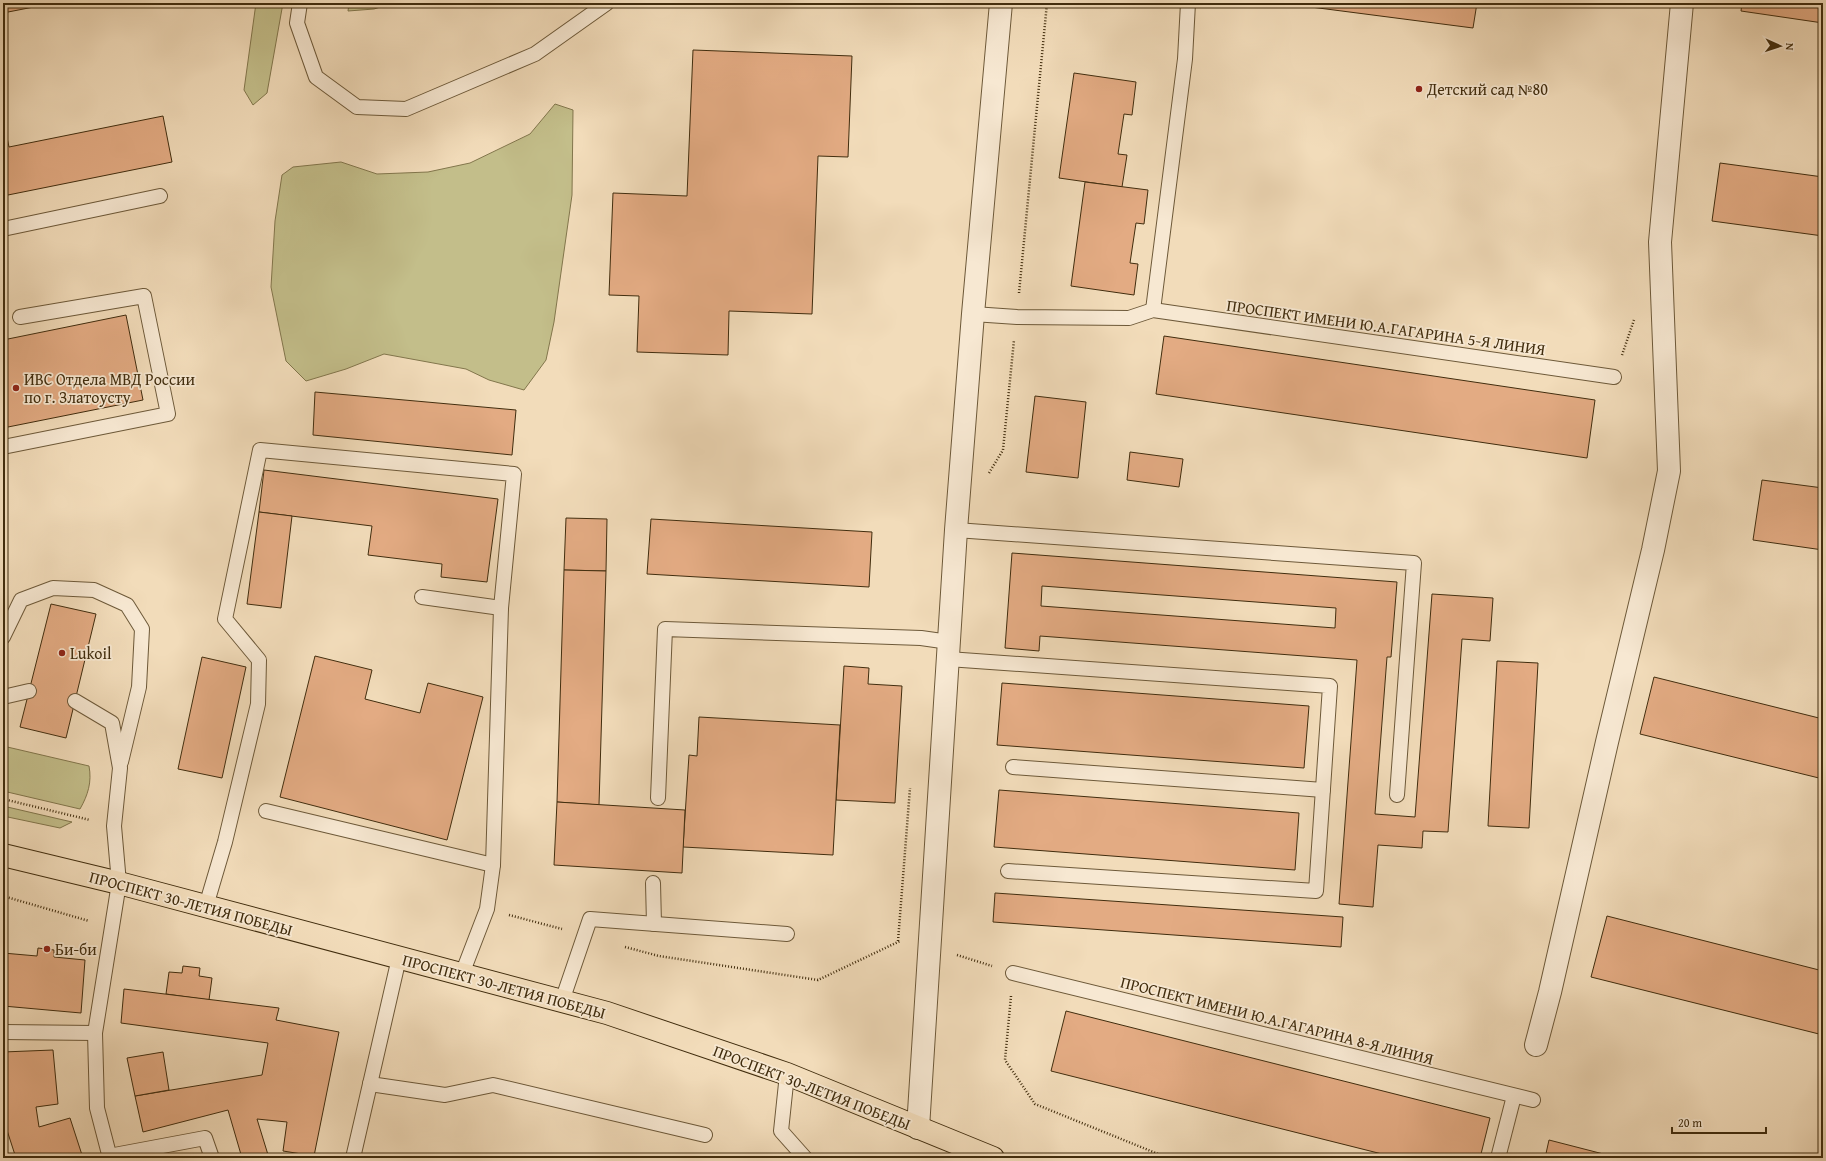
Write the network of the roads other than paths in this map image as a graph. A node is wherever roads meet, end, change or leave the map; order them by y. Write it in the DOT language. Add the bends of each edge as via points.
graph roads {
  1 [pos="300,3"];
  2 [pos="607,3"];
  3 [pos="1001,3"];
  4 [pos="1188,3"];
  5 [pos="1682,3"];
  6 [pos="160,196"];
  7 [pos="3,229"];
  8 [pos="1153,310"];
  9 [pos="973,314"];
  10 [pos="20,317"];
  11 [pos="1614,377"];
  12 [pos="3,447"];
  13 [pos="956,530"];
  14 [pos="422,597"];
  15 [pos="501,608"];
  16 [pos="3,637"];
  17 [pos="949,650"];
  18 [pos="29,691"];
  19 [pos="3,698"];
  20 [pos="75,702"];
  21 [pos="1013,767"];
  22 [pos="120,768"];
  23 [pos="1323,790"];
  24 [pos="1397,795"];
  25 [pos="658,798"];
  26 [pos="266,811"];
  27 [pos="3,855"];
  28 [pos="493,865"];
  29 [pos="1008,870"];
  30 [pos="120,883"];
  31 [pos="653,883"];
  32 [pos="206,906"];
  33 [pos="654,924"];
  34 [pos="787,934"];
  35 [pos="399,958"];
  36 [pos="1013,973"];
  37 [pos="462,974"];
  38 [pos="562,1001"];
  39 [pos="3,1032"];
  40 [pos="95,1033"];
  41 [pos="1536,1045"];
  42 [pos="787,1074"];
  43 [pos="370,1084"];
  44 [pos="1514,1096"];
  45 [pos="1533,1100"];
  46 [pos="918,1128"];
  47 [pos="705,1135"];
  48 [pos="110,1157"];
  49 [pos="212,1158"];
  50 [pos="352,1158"];
  51 [pos="805,1158"];
  52 [pos="992,1158"];
  53 [pos="1498,1158"];
  1 -- 2 [label="lane" via="297,22 316,77 357,107 406,109 535,54"];
  3 -- 9 [label="street"];
  4 -- 8 [label="lane" via="1185,59"];
  5 -- 41 [label="street" via="1660,242 1670,471"];
  6 -- 7 [label="lane"];
  8 -- 9 [label="lane, ПРОСПЕКТ ИМЕНИ Ю.А.ГАГАРИНА 5-Я ЛИНИЯ" via="1129,318"];
  8 -- 11 [label="lane, ПРОСПЕКТ ИМЕНИ Ю.А.ГАГАРИНА 5-Я ЛИНИЯ"];
  9 -- 13 [label="street"];
  10 -- 12 [label="lane" via="144,296 168,414"];
  13 -- 17 [label="street"];
  13 -- 24 [label="lane" via="1414,563"];
  14 -- 15 [label="lane"];
  15 -- 28 [label="lane"];
  15 -- 32 [label="lane" via="514,474 260,450 225,619 259,660 258,704 225,842"];
  16 -- 22 [label="lane" via="21,600 53,588 94,590 127,604 142,628 139,687"];
  17 -- 23 [label="lane" via="1330,686"];
  17 -- 25 [label="lane" via="921,638 665,629"];
  17 -- 46 [label="street"];
  18 -- 19 [label="lane"];
  20 -- 22 [label="lane" via="112,723"];
  21 -- 23 [label="lane"];
  22 -- 30 [label="lane" via="114,826"];
  23 -- 29 [label="lane" via="1316,892"];
  26 -- 28 [label="lane"];
  27 -- 30 [label="main road, ПРОСПЕКТ 30-ЛЕТИЯ ПОБЕДЫ"];
  28 -- 37 [label="lane" via="487,909"];
  30 -- 32 [label="main road, ПРОСПЕКТ 30-ЛЕТИЯ ПОБЕДЫ"];
  30 -- 40 [label="lane"];
  31 -- 33 [label="lane"];
  32 -- 35 [label="main road, ПРОСПЕКТ 30-ЛЕТИЯ ПОБЕДЫ"];
  33 -- 34 [label="lane"];
  33 -- 38 [label="lane" via="590,919"];
  35 -- 37 [label="main road, ПРОСПЕКТ 30-ЛЕТИЯ ПОБЕДЫ"];
  35 -- 43 [label="lane"];
  36 -- 44 [label="lane, ПРОСПЕКТ ИМЕНИ Ю.А.ГАГАРИНА 8-Я ЛИНИЯ"];
  37 -- 38 [label="main road, ПРОСПЕКТ 30-ЛЕТИЯ ПОБЕДЫ"];
  38 -- 42 [label="main road, ПРОСПЕКТ 30-ЛЕТИЯ ПОБЕДЫ" via="607,1013"];
  39 -- 40 [label="lane"];
  40 -- 48 [label="lane" via="97,1108"];
  42 -- 46 [label="main road, ПРОСПЕКТ 30-ЛЕТИЯ ПОБЕДЫ"];
  42 -- 51 [label="lane" via="780,1131"];
  43 -- 47 [label="lane" via="445,1095 493,1085"];
  43 -- 50 [label="lane"];
  44 -- 45 [label="lane, ПРОСПЕКТ ИМЕНИ Ю.А.ГАГАРИНА 8-Я ЛИНИЯ"];
  44 -- 53 [label="lane"];
  46 -- 52 [label="main road, ПРОСПЕКТ 30-ЛЕТИЯ ПОБЕДЫ"];
  48 -- 49 [label="lane" via="205,1138"];
}
